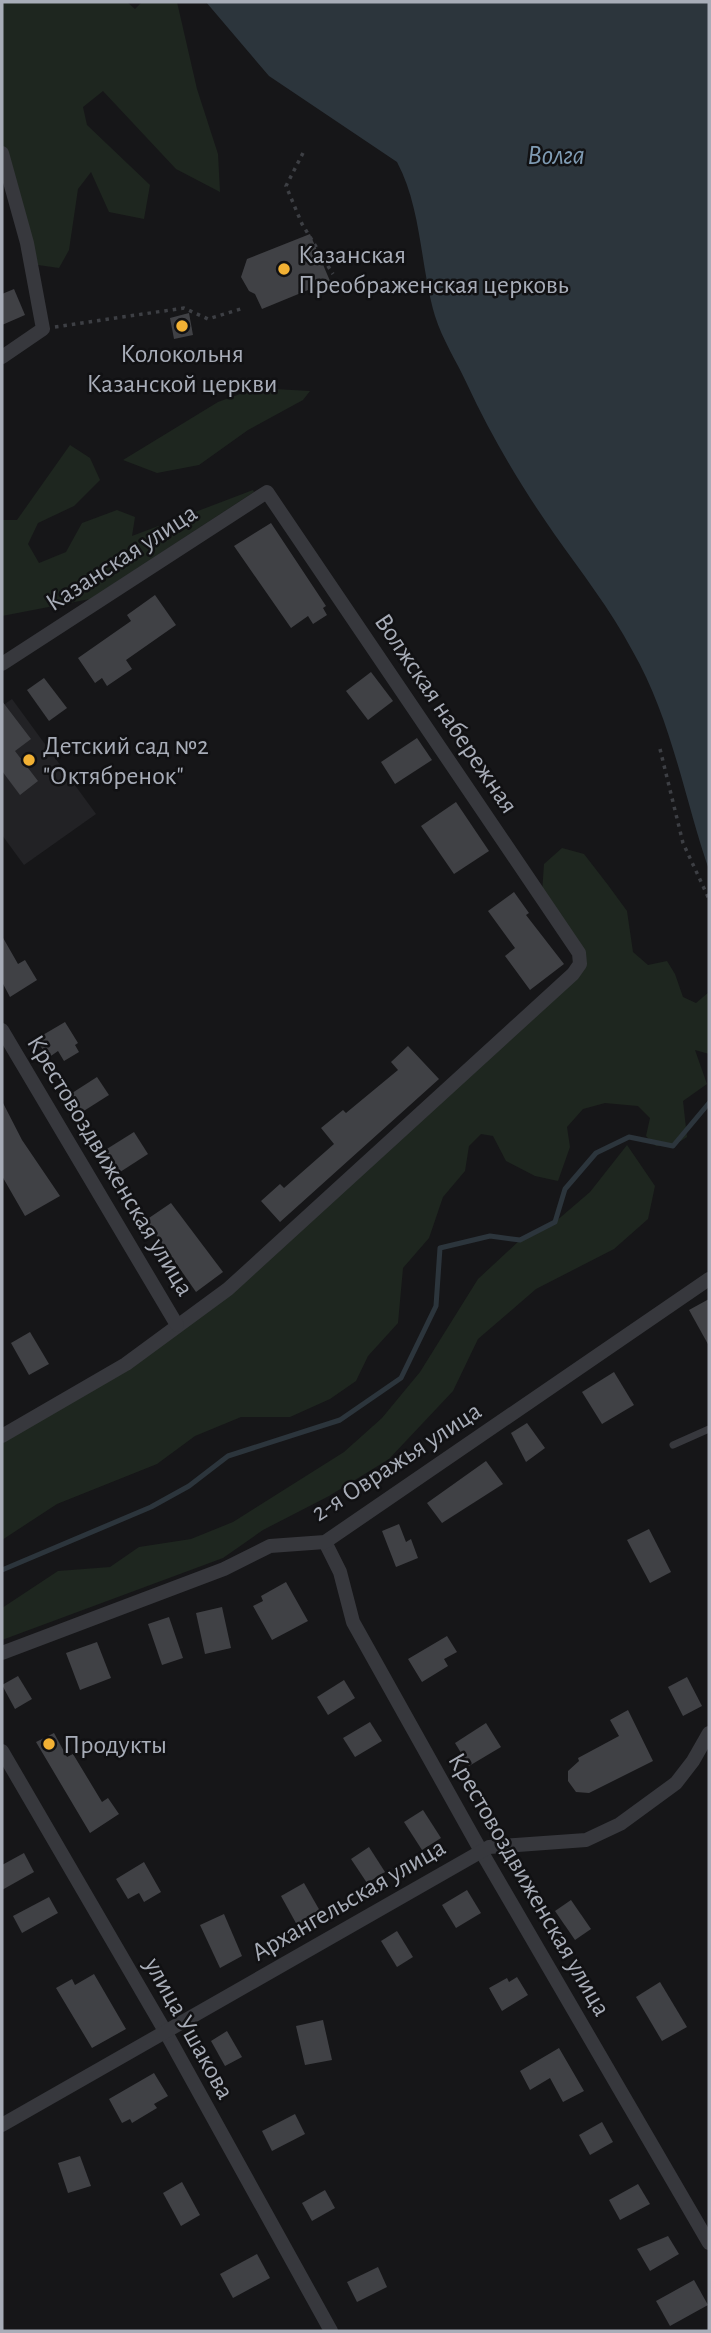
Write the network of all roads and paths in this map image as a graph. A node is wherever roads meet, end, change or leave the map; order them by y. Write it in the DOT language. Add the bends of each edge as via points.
graph roads {
  1 [pos="2,153"];
  2 [pos="303,153"];
  3 [pos="333,274"];
  4 [pos="244,308"];
  5 [pos="43,329"];
  6 [pos="2,357"];
  7 [pos="267,492"];
  8 [pos="2,664"];
  9 [pos="660,749"];
  10 [pos="709,899"];
  11 [pos="2,1030"];
  12 [pos="709,1279"];
  13 [pos="177,1325"];
  14 [pos="709,1429"];
  15 [pos="2,1436"];
  16 [pos="673,1446"];
  17 [pos="325,1542"];
  18 [pos="2,1653"];
  19 [pos="709,1733"];
  20 [pos="2,1751"];
  21 [pos="481,1851"];
  22 [pos="165,2031"];
  23 [pos="2,2125"];
  24 [pos="709,2243"];
  25 [pos="331,2331"];
  1 -- 5 [label="street" via="27,243"];
  2 -- 3 [label="path" via="286,186 302,224"];
  4 -- 5 [label="path" via="208,319 184,308"];
  5 -- 6 [label="street"];
  7 -- 8 [label="street, Казанская улица"];
  7 -- 13 [label="street, Волжская набережная" via="579,953 580,964 228,1289"];
  9 -- 10 [label="path" via="683,843"];
  11 -- 13 [label="street, Крестовоздвиженская улица"];
  12 -- 17 [label="street, 2-я Овражья улица"];
  13 -- 15 [label="street" via="126,1364"];
  14 -- 16 [label="lane"];
  17 -- 18 [label="street, 2-я Овражья улица" via="270,1546 224,1569"];
  17 -- 21 [label="street, Крестовоздвиженская улица" via="340,1572 354,1622"];
  19 -- 21 [label="street, Архангельская улица" via="676,1783 620,1824 586,1840 500,1845"];
  20 -- 22 [label="street, улица Ушакова"];
  21 -- 22 [label="street, Архангельская улица"];
  21 -- 24 [label="street, Крестовоздвиженская улица"];
  22 -- 23 [label="street, Архангельская улица"];
  22 -- 25 [label="street, улица Ушакова"];
}
